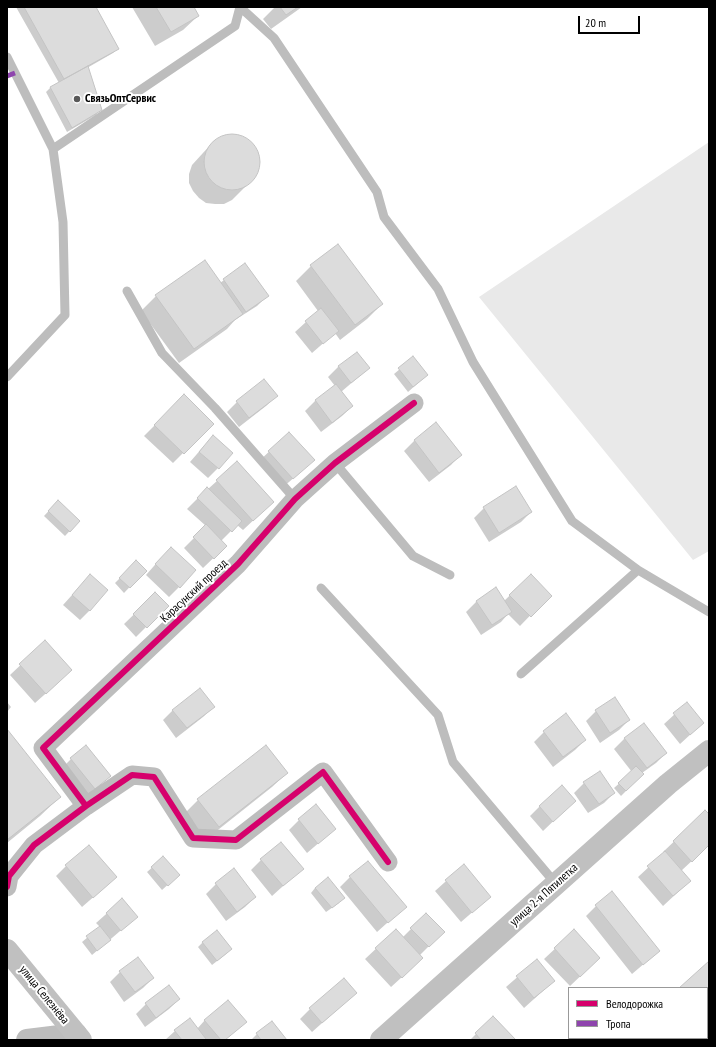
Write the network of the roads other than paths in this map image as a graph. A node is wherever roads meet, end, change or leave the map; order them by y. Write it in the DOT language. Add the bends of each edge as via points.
graph roads {
  1 [pos="240,7"];
  2 [pos="7,57"];
  3 [pos="53,149"];
  4 [pos="127,291"];
  5 [pos="7,377"];
  6 [pos="414,403"];
  7 [pos="335,463"];
  8 [pos="295,499"];
  9 [pos="638,570"];
  10 [pos="450,575"];
  11 [pos="321,588"];
  12 [pos="709,612"];
  13 [pos="521,674"];
  14 [pos="709,751"];
  15 [pos="86,806"];
  16 [pos="388,862"];
  17 [pos="556,884"];
  18 [pos="7,887"];
  19 [pos="7,950"];
  20 [pos="79,1037"];
  21 [pos="27,1040"];
  22 [pos="381,1040"];
  1 -- 3 [label="lane" via="235,26"];
  1 -- 9 [label="lane" via="274,38 377,192 384,217 438,289 473,362 572,521"];
  2 -- 3 [label="lane"];
  3 -- 5 [label="lane" via="63,222 65,315"];
  4 -- 8 [label="lane" via="162,353 215,408"];
  6 -- 7 [label="street, Карасунский проезд"];
  7 -- 8 [label="street, Карасунский проезд"];
  7 -- 10 [label="lane" via="413,556"];
  8 -- 15 [label="street, Карасунский проезд" via="238,564 43,748"];
  9 -- 12 [label="lane"];
  9 -- 13 [label="lane"];
  11 -- 17 [label="lane" via="438,715 454,762"];
  14 -- 17 [label="main road, улица 2-я Пятилетка"];
  15 -- 16 [label="street" via="132,775 154,777 194,838 236,840 323,772"];
  15 -- 18 [label="street" via="34,845 9,876"];
  17 -- 22 [label="main road, улица 2-я Пятилетка"];
  19 -- 20 [label="main road, улица Селезнёва"];
  20 -- 21 [label="street"];
}
